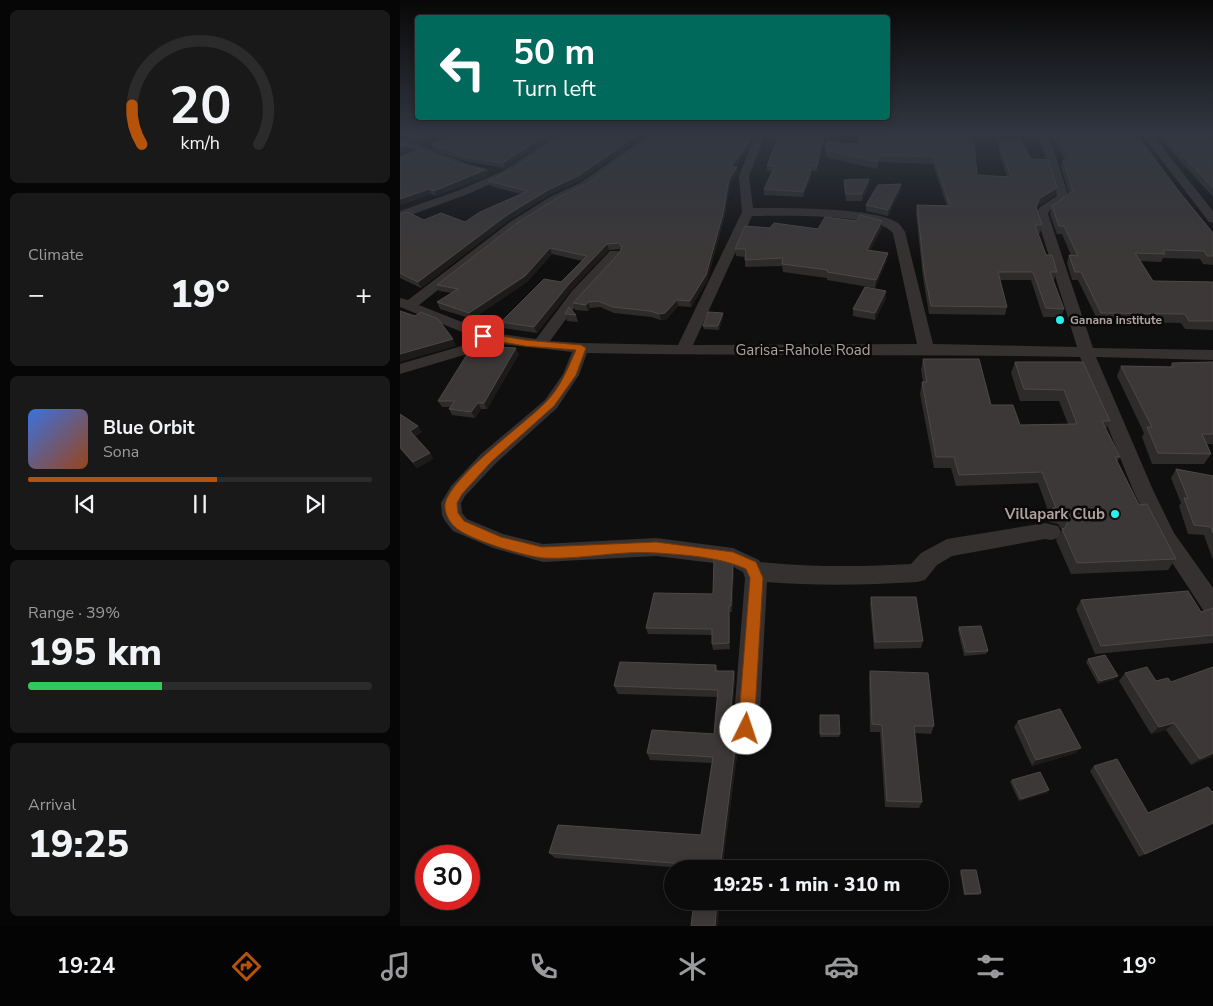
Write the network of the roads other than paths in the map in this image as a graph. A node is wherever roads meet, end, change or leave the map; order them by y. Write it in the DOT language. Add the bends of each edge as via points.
graph roads {
  1 [pos="500,176"];
  2 [pos="596,176"];
  3 [pos="744,176"];
  4 [pos="1057,176"];
  5 [pos="1180,176"];
  6 [pos="748,212"];
  7 [pos="400,215"];
  8 [pos="1213,219"];
  9 [pos="615,254"];
  10 [pos="404,304"];
  11 [pos="502,339"];
  12 [pos="540,344"];
  13 [pos="581,348"];
  14 [pos="926,349"];
  15 [pos="683,350"];
  16 [pos="1087,354"];
  17 [pos="1213,356"];
  18 [pos="400,369"];
  19 [pos="1051,532"];
  20 [pos="754,572"];
  21 [pos="1213,606"];
  22 [pos="746,729"];
  1 -- 7 [label="street"];
  2 -- 10 [label="street" via="527,217"];
  3 -- 6 [label="street"];
  4 -- 16 [label="street" via="1063,197 1042,214"];
  5 -- 8 [label="street"];
  6 -- 14 [label="street" via="830,213 894,226 899,232"];
  6 -- 15 [label="street"];
  9 -- 12 [label="street" via="577,294"];
  10 -- 11 [label="street, Garisa-Rahole Road" via="483,336"];
  11 -- 12 [label="street, Garisa-Rahole Road"];
  11 -- 18 [label="street"];
  12 -- 13 [label="street, Garisa-Rahole Road"];
  13 -- 15 [label="street, Garisa-Rahole Road"];
  13 -- 20 [label="street" via="571,375 551,404 488,459 458,491 451,503 452,514 460,524 500,542 542,552 656,548 733,557 751,566"];
  14 -- 15 [label="street, Garisa-Rahole Road"];
  14 -- 16 [label="street, Garisa-Rahole Road"];
  16 -- 17 [label="street, Garisa-Rahole Road"];
  16 -- 21 [label="street" via="1162,530"];
  19 -- 20 [label="street" via="947,548 917,573 853,577"];
  20 -- 22 [label="street"];
}
